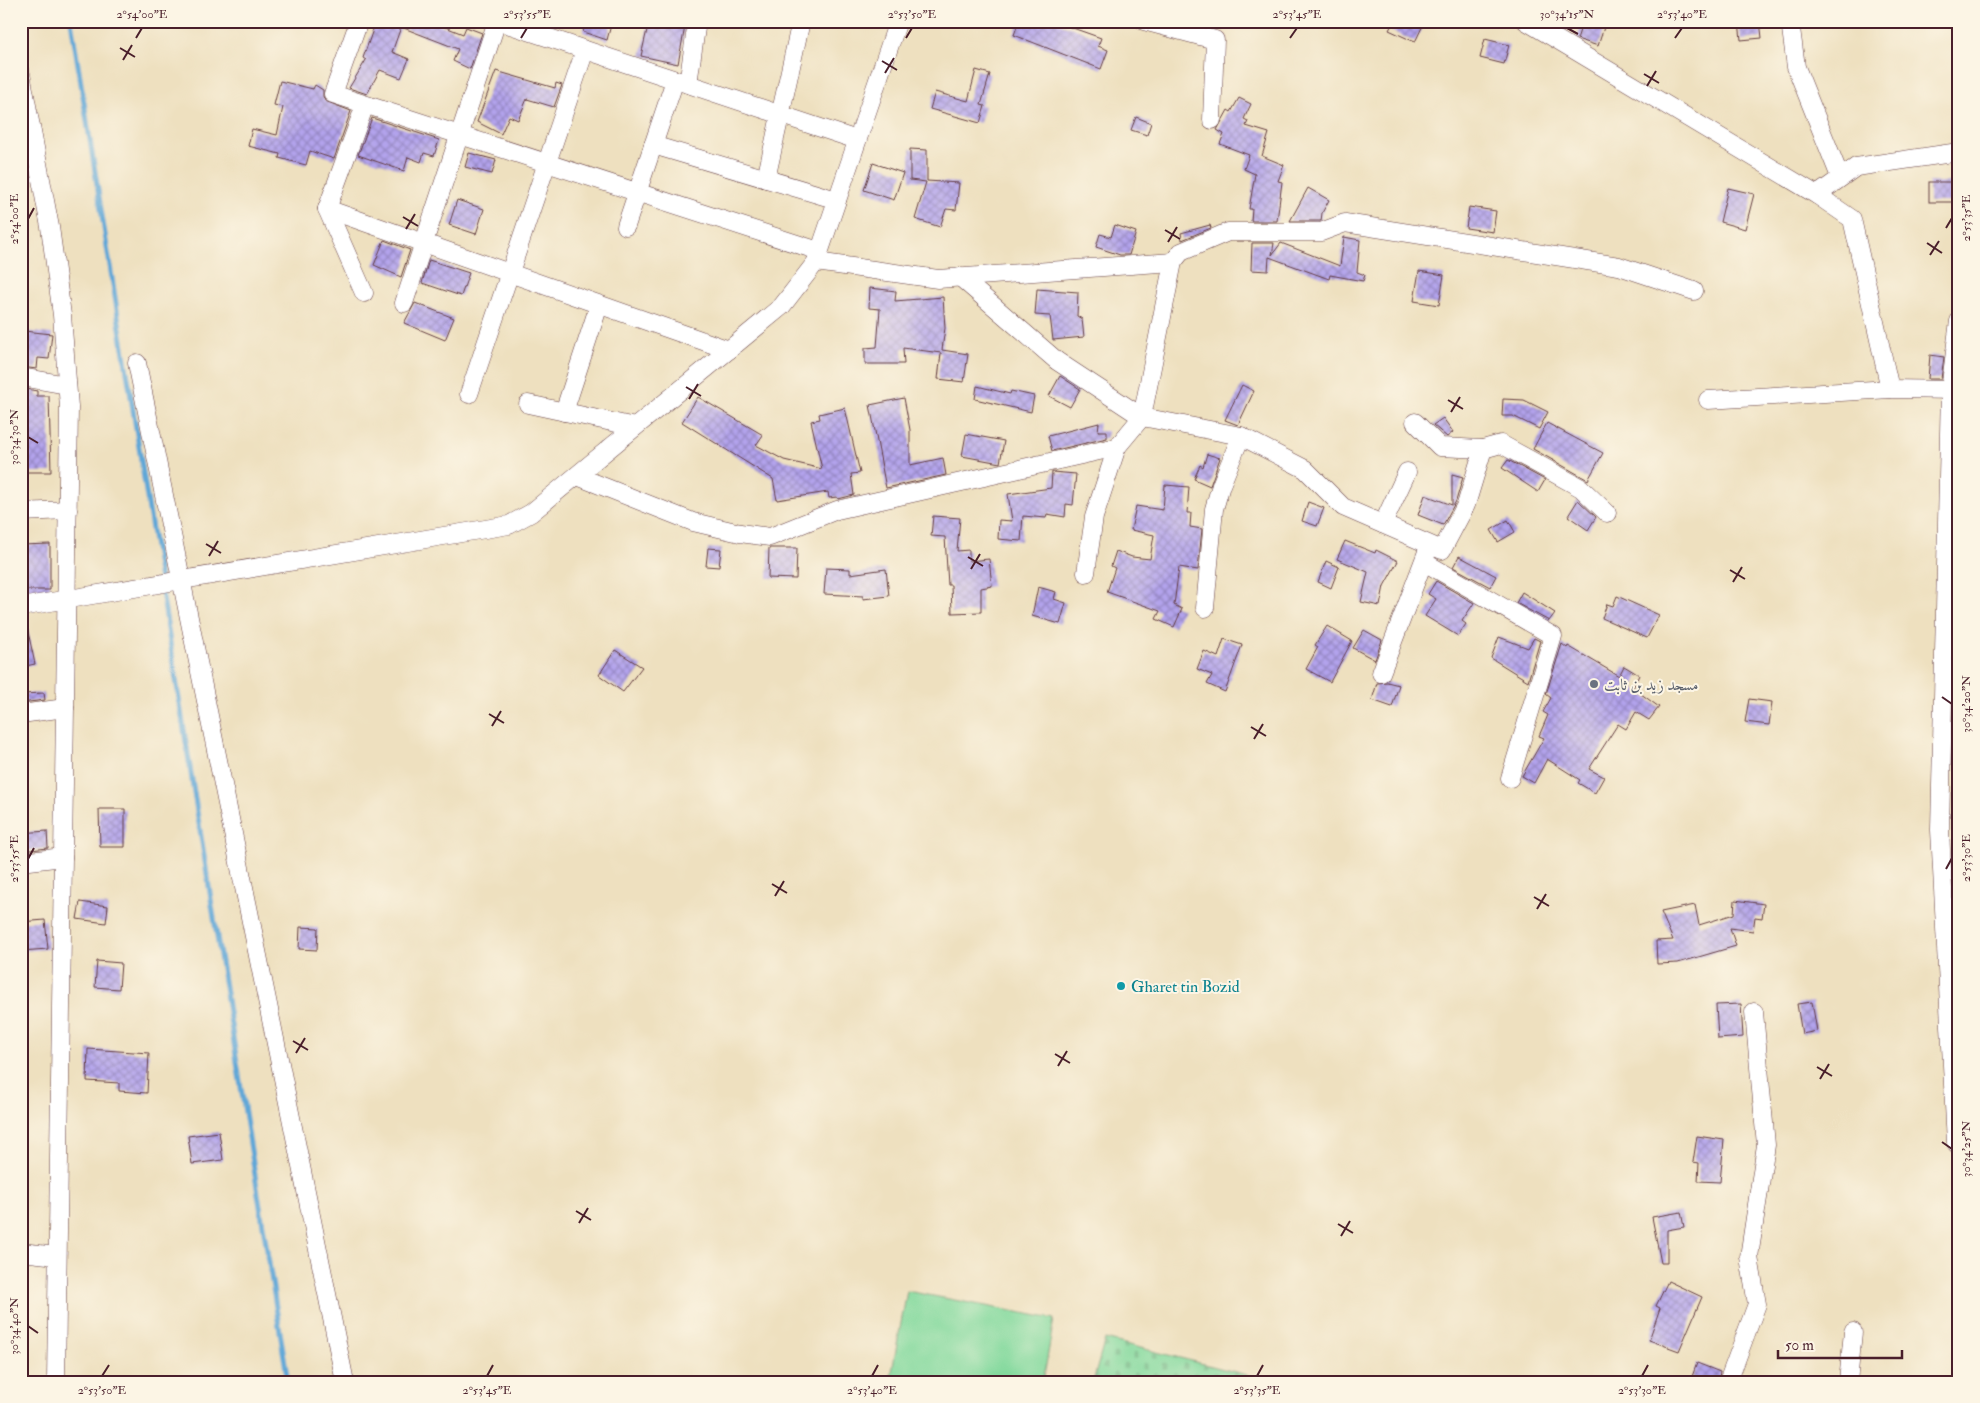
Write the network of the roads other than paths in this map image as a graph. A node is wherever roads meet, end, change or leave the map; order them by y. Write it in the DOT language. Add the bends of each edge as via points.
graph roads {
  1 [pos="359,21"];
  2 [pos="497,21"];
  3 [pos="697,21"];
  4 [pos="801,21"];
  5 [pos="898,21"];
  6 [pos="1144,21"];
  7 [pos="1526,21"];
  8 [pos="1790,21"];
  9 [pos="585,50"];
  10 [pos="21,74"];
  11 [pos="681,82"];
  12 [pos="365,105"];
  13 [pos="780,115"];
  14 [pos="1212,120"];
  15 [pos="460,135"];
  16 [pos="857,140"];
  17 [pos="653,145"];
  18 [pos="1959,152"];
  19 [pos="547,163"];
  20 [pos="1840,177"];
  21 [pos="766,179"];
  22 [pos="637,192"];
  23 [pos="1817,195"];
  24 [pos="836,200"];
  25 [pos="327,209"];
  26 [pos="626,226"];
  27 [pos="424,243"];
  28 [pos="818,256"];
  29 [pos="1173,262"];
  30 [pos="510,273"];
  31 [pos="960,277"];
  32 [pos="1694,291"];
  33 [pos="364,293"];
  34 [pos="404,303"];
  35 [pos="599,305"];
  36 [pos="1959,321"];
  37 [pos="729,350"];
  38 [pos="137,363"];
  39 [pos="21,377"];
  40 [pos="67,385"];
  41 [pos="1890,389"];
  42 [pos="1954,390"];
  43 [pos="469,394"];
  44 [pos="1708,400"];
  45 [pos="528,404"];
  46 [pos="564,412"];
  47 [pos="1142,417"];
  48 [pos="1415,422"];
  49 [pos="636,427"];
  50 [pos="1241,436"];
  51 [pos="1117,447"];
  52 [pos="1483,449"];
  53 [pos="1408,472"];
  54 [pos="577,476"];
  55 [pos="68,510"];
  56 [pos="21,512"];
  57 [pos="1607,513"];
  58 [pos="1383,524"];
  59 [pos="1430,544"];
  60 [pos="1424,562"];
  61 [pos="1086,573"];
  62 [pos="180,579"];
  63 [pos="67,599"];
  64 [pos="21,607"];
  65 [pos="1205,608"];
  66 [pos="1382,673"];
  67 [pos="65,708"];
  68 [pos="21,714"];
  69 [pos="1510,778"];
  70 [pos="63,857"];
  71 [pos="21,862"];
  72 [pos="1754,1012"];
  73 [pos="1959,1146"];
  74 [pos="25,1249"];
  75 [pos="57,1256"];
  76 [pos="1852,1332"];
  77 [pos="56,1382"];
  78 [pos="345,1382"];
  79 [pos="1728,1382"];
  80 [pos="1848,1382"];
  1 -- 12 [label="street" via="334,94"];
  2 -- 9 [label="street"];
  2 -- 15 [label="street"];
  3 -- 11 [label="street"];
  4 -- 13 [label="street"];
  5 -- 16 [label="street"];
  6 -- 14 [label="street" via="1215,40"];
  7 -- 23 [label="street"];
  8 -- 20 [label="street" via="1796,67"];
  9 -- 11 [label="street"];
  9 -- 19 [label="street"];
  10 -- 40 [label="street" via="50,227 62,315"];
  11 -- 13 [label="street"];
  11 -- 17 [label="street"];
  12 -- 15 [label="street"];
  12 -- 25 [label="street"];
  13 -- 16 [label="street"];
  13 -- 21 [label="street"];
  15 -- 19 [label="street"];
  15 -- 27 [label="street"];
  16 -- 24 [label="street"];
  17 -- 21 [label="street"];
  17 -- 22 [label="street"];
  18 -- 20 [label="street" via="1856,167"];
  19 -- 22 [label="street"];
  19 -- 30 [label="street"];
  20 -- 23 [label="street"];
  21 -- 24 [label="street"];
  22 -- 26 [label="street"];
  22 -- 28 [label="street"];
  23 -- 41 [label="street" via="1852,219"];
  24 -- 28 [label="street"];
  25 -- 27 [label="street"];
  25 -- 33 [label="street"];
  27 -- 30 [label="street"];
  27 -- 34 [label="street"];
  28 -- 31 [label="street" via="938,279"];
  28 -- 37 [label="street" via="782,306"];
  29 -- 31 [label="street"];
  29 -- 32 [label="street" via="1181,252 1228,232 1321,232 1345,223 1619,266"];
  29 -- 47 [label="street"];
  30 -- 35 [label="street"];
  30 -- 43 [label="street"];
  31 -- 47 [label="street" via="1057,361"];
  35 -- 37 [label="street"];
  35 -- 46 [label="street"];
  36 -- 42 [label="street"];
  37 -- 49 [label="street"];
  38 -- 62 [label="street"];
  39 -- 40 [label="street"];
  40 -- 55 [label="street"];
  41 -- 42 [label="street"];
  41 -- 44 [label="street"];
  42 -- 73 [label="street" via="1940,830 1956,1143"];
  45 -- 46 [label="street"];
  46 -- 49 [label="street"];
  47 -- 50 [label="street"];
  47 -- 51 [label="street"];
  48 -- 52 [label="street" via="1440,447"];
  49 -- 54 [label="street"];
  50 -- 58 [label="street" via="1305,469 1343,507"];
  50 -- 65 [label="street" via="1214,509"];
  51 -- 54 [label="street" via="838,510 770,538 693,522"];
  51 -- 61 [label="street" via="1094,517"];
  52 -- 57 [label="street" via="1501,444 1546,466 1582,488"];
  52 -- 59 [label="street" via="1466,505 1442,550"];
  53 -- 58 [label="street"];
  54 -- 62 [label="street" via="532,514 509,526"];
  55 -- 56 [label="street"];
  55 -- 63 [label="street"];
  58 -- 59 [label="street"];
  59 -- 60 [label="street"];
  60 -- 66 [label="street"];
  60 -- 69 [label="street" via="1553,636"];
  62 -- 63 [label="street"];
  62 -- 78 [label="street"];
  63 -- 64 [label="street"];
  63 -- 67 [label="street"];
  67 -- 68 [label="street"];
  67 -- 70 [label="street"];
  70 -- 71 [label="street"];
  70 -- 75 [label="street"];
  72 -- 79 [label="street" via="1766,1145 1749,1257 1757,1304"];
  74 -- 75 [label="street"];
  75 -- 77 [label="street"];
  76 -- 80 [label="street"];
}
